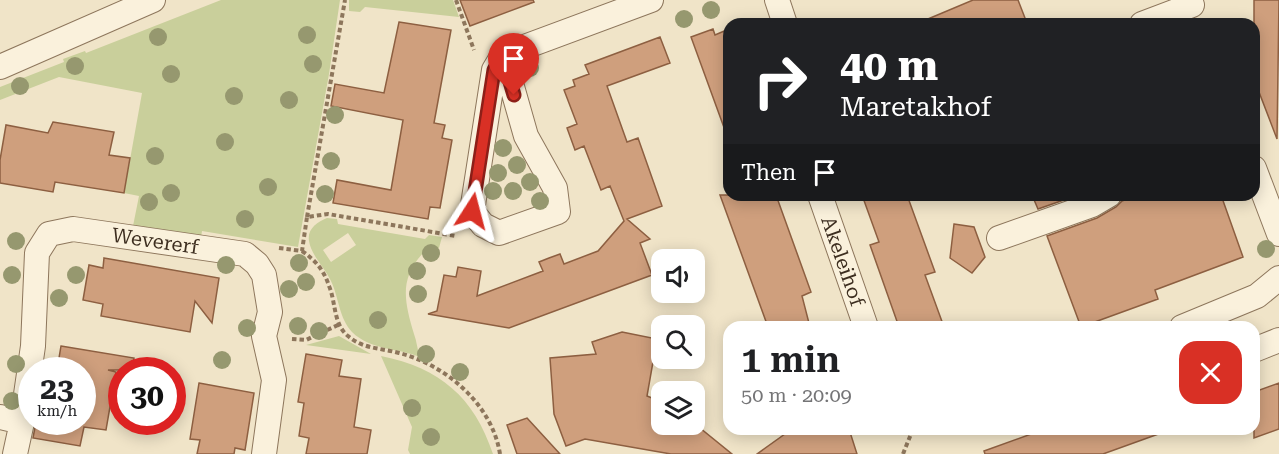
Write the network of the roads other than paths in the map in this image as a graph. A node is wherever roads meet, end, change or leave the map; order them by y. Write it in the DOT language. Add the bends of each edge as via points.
graph roads {
  1 [pos="153,0"];
  2 [pos="651,0"];
  3 [pos="777,0"];
  4 [pos="1194,10"];
  5 [pos="783,18"];
  6 [pos="1164,18"];
  7 [pos="498,63"];
  8 [pos="0,67"];
  9 [pos="1260,184"];
  10 [pos="822,201"];
  11 [pos="1099,201"];
  12 [pos="1279,234"];
  13 [pos="999,238"];
  14 [pos="1279,278"];
  15 [pos="864,321"];
  16 [pos="1197,321"];
  17 [pos="1279,340"];
  18 [pos="1260,348"];
  19 [pos="11,419"];
  20 [pos="15,454"];
  21 [pos="264,454"];
  1 -- 8 [label="street"];
  2 -- 7 [label="street"];
  3 -- 5 [label="street"];
  4 -- 6 [label="street"];
  7 -- 7 [label="street" via="526,136 555,188 558,212 499,233 483,225 472,211"];
  9 -- 12 [label="street"];
  10 -- 15 [label="street, Akeleihof"];
  11 -- 13 [label="street"];
  14 -- 16 [label="street" via="1257,296"];
  17 -- 18 [label="street"];
  19 -- 20 [label="street, Wevererf"];
  19 -- 21 [label="street, Wevererf" via="33,346 37,254 49,234 73,229 245,254 257,264 264,275 270,312 264,336 274,380"];
}
